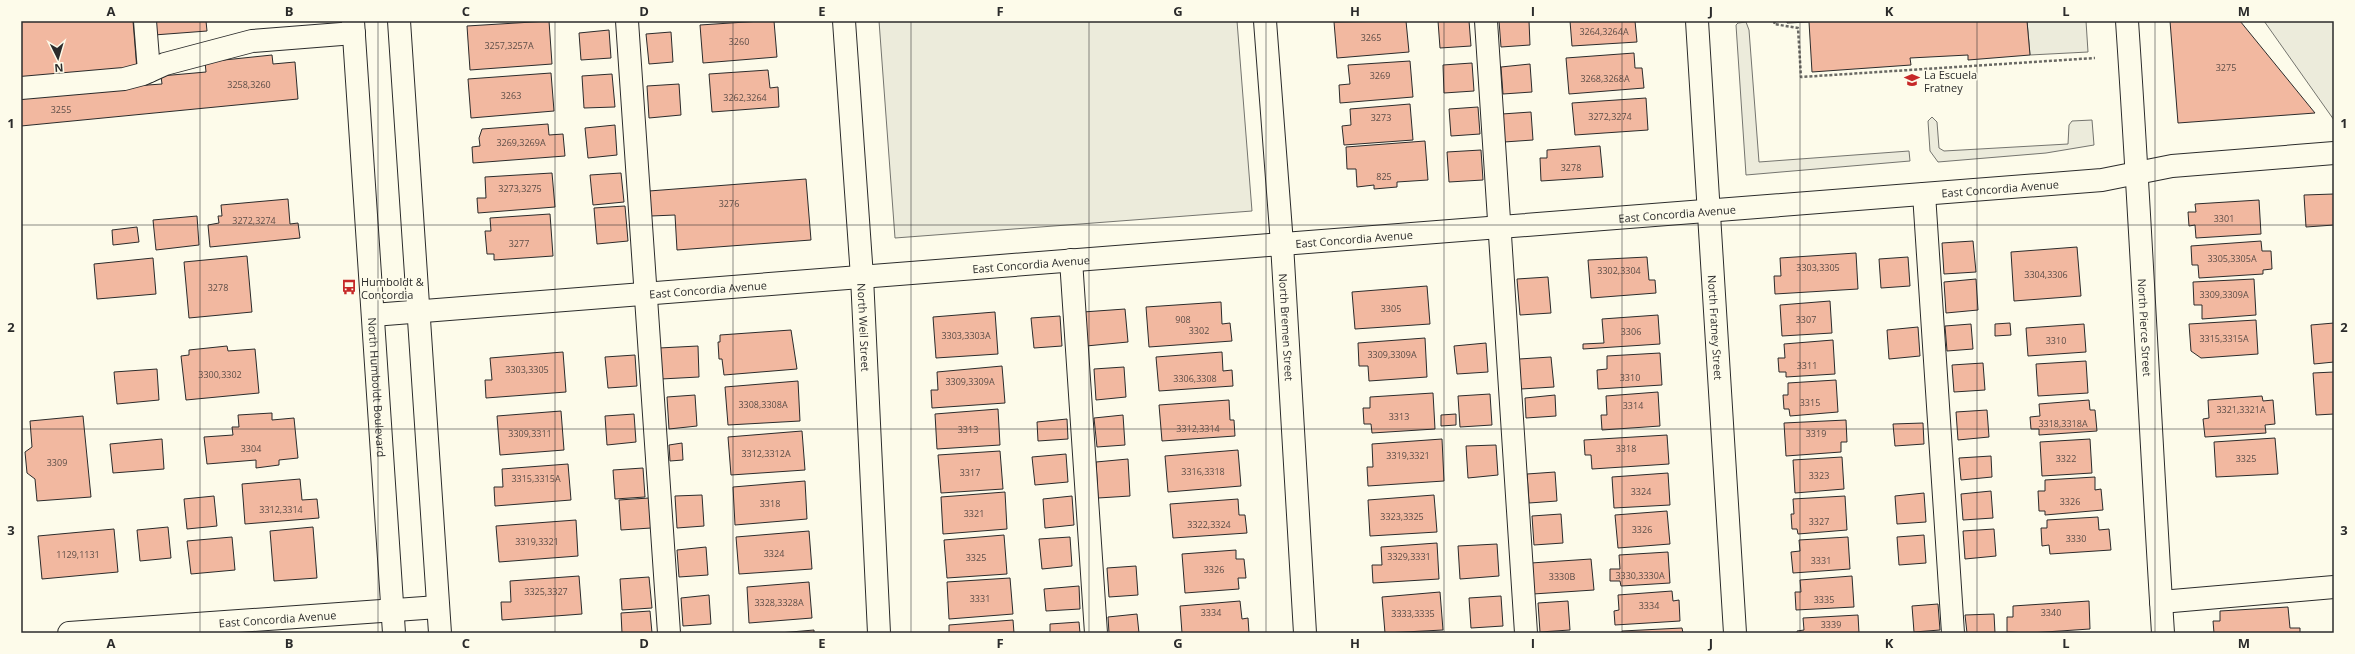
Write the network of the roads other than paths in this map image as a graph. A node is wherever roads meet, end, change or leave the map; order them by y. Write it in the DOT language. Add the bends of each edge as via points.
graph roads {
  1 [pos="145,21"];
  2 [pos="399,21"];
  3 [pos="627,21"];
  4 [pos="844,21"];
  5 [pos="1265,21"];
  6 [pos="1486,21"];
  7 [pos="1697,21"];
  8 [pos="2126,21"];
  9 [pos="354,27"];
  10 [pos="149,71"];
  11 [pos="21,88"];
  12 [pos="2334,153"];
  13 [pos="2137,173"];
  14 [pos="1924,194"];
  15 [pos="1710,211"];
  16 [pos="1500,227"];
  17 [pos="1282,244"];
  18 [pos="1071,260"];
  19 [pos="862,277"];
  20 [pos="645,294"];
  21 [pos="419,311"];
  22 [pos="373,315"];
  23 [pos="2334,587"];
  24 [pos="2161,602"];
  25 [pos="438,607"];
  26 [pos="392,610"];
  27 [pos="176,629"];
  28 [pos="70,633"];
  29 [pos="394,633"];
  30 [pos="440,633"];
  31 [pos="669,633"];
  32 [pos="879,633"];
  33 [pos="1096,633"];
  34 [pos="1305,633"];
  35 [pos="1526,633"];
  36 [pos="1735,633"];
  37 [pos="1953,633"];
  38 [pos="2163,633"];
  1 -- 10 [label="street"];
  2 -- 21 [label="street"];
  3 -- 20 [label="street"];
  4 -- 19 [label="street, North Weil Street"];
  5 -- 17 [label="street, North Bremen Street"];
  6 -- 16 [label="street"];
  7 -- 15 [label="street, North Fratney Street"];
  8 -- 13 [label="street, North Pierce Street"];
  9 -- 10 [label="street" via="252,41 165,64"];
  9 -- 22 [label="street, North Humboldt Boulevard"];
  10 -- 11 [label="street" via="124,79"];
  12 -- 13 [label="street, East Concordia Avenue" via="2172,166"];
  13 -- 14 [label="street, East Concordia Avenue" via="2102,180"];
  13 -- 24 [label="street, North Pierce Street"];
  14 -- 15 [label="street, East Concordia Avenue"];
  14 -- 37 [label="street"];
  15 -- 16 [label="street, East Concordia Avenue"];
  15 -- 36 [label="street, North Fratney Street"];
  16 -- 17 [label="street, East Concordia Avenue"];
  16 -- 35 [label="street"];
  17 -- 18 [label="street, East Concordia Avenue"];
  17 -- 34 [label="street, North Bremen Street"];
  18 -- 19 [label="street, East Concordia Avenue"];
  18 -- 33 [label="street"];
  19 -- 20 [label="street, East Concordia Avenue"];
  19 -- 32 [label="street, North Weil Street"];
  20 -- 21 [label="street, East Concordia Avenue"];
  20 -- 31 [label="street"];
  21 -- 22 [label="street, East Concordia Avenue"];
  21 -- 25 [label="street"];
  22 -- 26 [label="street, North Humboldt Boulevard"];
  23 -- 24 [label="street"];
  24 -- 38 [label="street, North Pierce Street"];
  25 -- 26 [label="street, East Concordia Avenue"];
  25 -- 30 [label="street"];
  26 -- 27 [label="street, East Concordia Avenue"];
  26 -- 29 [label="street, North Humboldt Boulevard"];
  27 -- 28 [label="street, East Concordia Avenue"];
}
